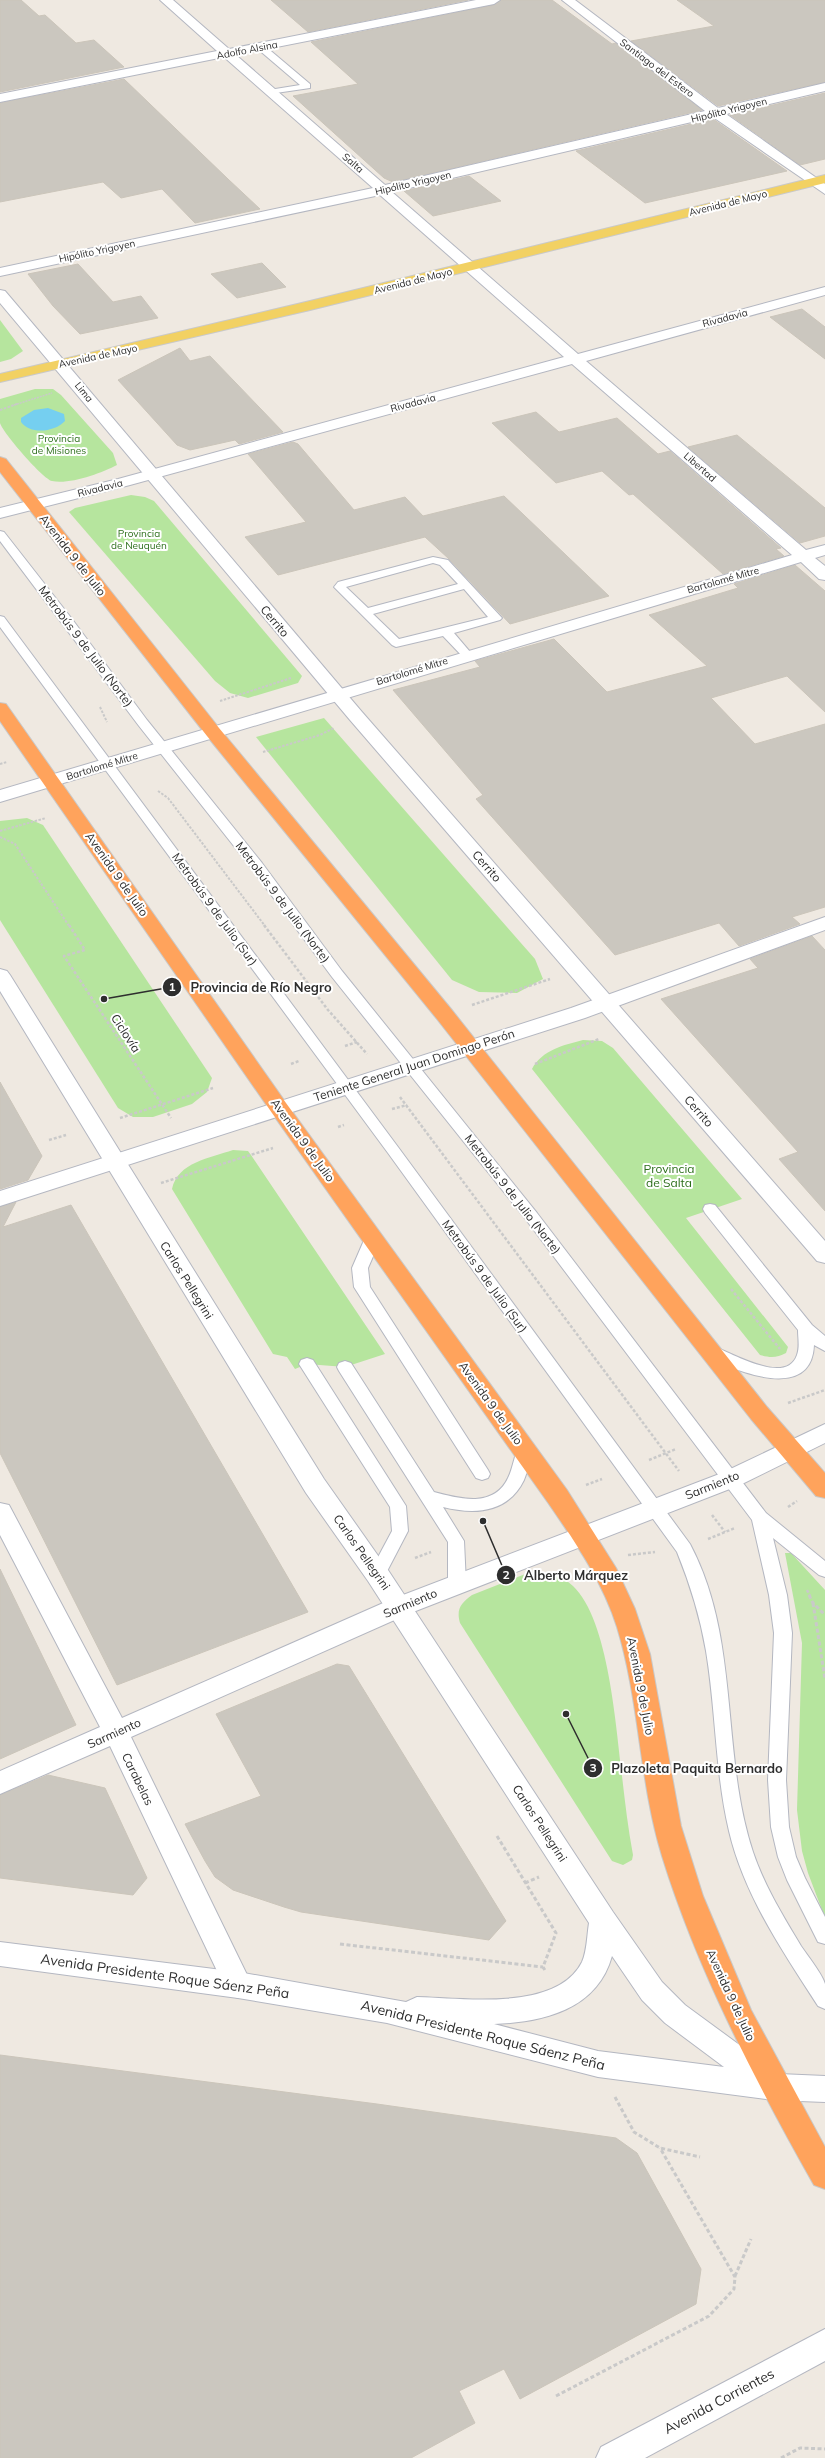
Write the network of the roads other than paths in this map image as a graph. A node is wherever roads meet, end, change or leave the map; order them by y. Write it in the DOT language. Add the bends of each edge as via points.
graph roads {
  1 [pos="166,0"];
  2 [pos="494,0"];
  3 [pos="568,0"];
  4 [pos="262,48"];
  5 [pos="229,54"];
  6 [pos="825,87"];
  7 [pos="272,92"];
  8 [pos="0,98"];
  9 [pos="716,113"];
  10 [pos="819,181"];
  11 [pos="383,190"];
  12 [pos="825,190"];
  13 [pos="471,267"];
  14 [pos="0,272"];
  15 [pos="825,291"];
  16 [pos="0,294"];
  17 [pos="575,359"];
  18 [pos="62,364"];
  19 [pos="0,378"];
  20 [pos="0,462"];
  21 [pos="150,474"];
  22 [pos="33,505"];
  23 [pos="0,513"];
  24 [pos="0,534"];
  25 [pos="825,550"];
  26 [pos="804,557"];
  27 [pos="825,575"];
  28 [pos="466,585"];
  29 [pos="366,612"];
  30 [pos="0,619"];
  31 [pos="446,632"];
  32 [pos="467,655"];
  33 [pos="337,694"];
  34 [pos="0,708"];
  35 [pos="213,732"];
  36 [pos="163,747"];
  37 [pos="109,764"];
  38 [pos="52,781"];
  39 [pos="0,796"];
  40 [pos="825,923"];
  41 [pos="0,975"];
  42 [pos="605,1002"];
  43 [pos="470,1048"];
  44 [pos="410,1066"];
  45 [pos="345,1087"];
  46 [pos="279,1108"];
  47 [pos="114,1161"];
  48 [pos="0,1199"];
  49 [pos="710,1209"];
  50 [pos="373,1238"];
  51 [pos="825,1255"];
  52 [pos="806,1329"];
  53 [pos="825,1345"];
  54 [pos="709,1351"];
  55 [pos="307,1364"];
  56 [pos="345,1367"];
  57 [pos="825,1433"];
  58 [pos="525,1450"];
  59 [pos="789,1450"];
  60 [pos="482,1474"];
  61 [pos="731,1479"];
  62 [pos="823,1486"];
  63 [pos="427,1497"];
  64 [pos="656,1508"];
  65 [pos="0,1512"];
  66 [pos="760,1518"];
  67 [pos="583,1535"];
  68 [pos="825,1570"];
  69 [pos="377,1574"];
  70 [pos="457,1584"];
  71 [pos="399,1607"];
  72 [pos="116,1732"];
  73 [pos="0,1784"];
  74 [pos="603,1921"];
  75 [pos="825,1936"];
  76 [pos="0,1954"];
  77 [pos="238,1984"];
  78 [pos="825,2000"];
  79 [pos="387,2010"];
  80 [pos="774,2087"];
  81 [pos="825,2089"];
  82 [pos="825,2175"];
  83 [pos="825,2344"];
  84 [pos="612,2458"];
  1 -- 5 [label="street, Salta"];
  2 -- 4 [label="street, Adolfo Alsina"];
  3 -- 9 [label="street, Santiago del Estero"];
  4 -- 5 [label="street, Adolfo Alsina"];
  4 -- 7 [label="lane" via="307,86"];
  5 -- 7 [label="street, Salta"];
  5 -- 8 [label="street, Adolfo Alsina"];
  6 -- 9 [label="street, Hipólito Yrigoyen"];
  7 -- 11 [label="street, Salta"];
  9 -- 10 [label="street, Santiago del Estero"];
  9 -- 11 [label="street, Hipólito Yrigoyen"];
  10 -- 12 [label="street, Santiago del Estero"];
  10 -- 13 [label="main road, Avenida de Mayo"];
  11 -- 13 [label="street, Salta"];
  11 -- 14 [label="street, Hipólito Yrigoyen"];
  13 -- 17 [label="street, Salta"];
  13 -- 18 [label="main road, Avenida de Mayo"];
  15 -- 17 [label="street, Rivadavia"];
  16 -- 18 [label="street, Lima"];
  17 -- 21 [label="street, Rivadavia"];
  17 -- 26 [label="street, Libertad"];
  18 -- 19 [label="main road, Avenida de Mayo"];
  18 -- 21 [label="street, Lima"];
  20 -- 22 [label="highway, Avenida 9 de Julio"];
  21 -- 22 [label="street, Rivadavia"];
  21 -- 33 [label="street, Cerrito"];
  22 -- 23 [label="street, Rivadavia"];
  22 -- 35 [label="highway, Avenida 9 de Julio"];
  24 -- 36 [label="lane, Metrobús 9 de Julio (Norte)"];
  25 -- 26 [label="street, Bartolomé Mitre"];
  26 -- 27 [label="street, Libertad"];
  26 -- 32 [label="street, Bartolomé Mitre"];
  28 -- 29 [label="lane"];
  28 -- 29 [label="lane" via="444,562 433,560 340,586"];
  28 -- 31 [label="lane" via="496,618"];
  29 -- 31 [label="lane" via="396,643"];
  30 -- 37 [label="lane, Metrobús 9 de Julio (Sur)"];
  31 -- 32 [label="lane"];
  32 -- 33 [label="street, Bartolomé Mitre"];
  33 -- 35 [label="street, Bartolomé Mitre"];
  33 -- 42 [label="street, Cerrito"];
  34 -- 38 [label="highway, Avenida 9 de Julio"];
  35 -- 36 [label="street, Bartolomé Mitre"];
  35 -- 43 [label="highway, Avenida 9 de Julio"];
  36 -- 37 [label="street, Bartolomé Mitre"];
  36 -- 44 [label="lane, Metrobús 9 de Julio (Norte)"];
  37 -- 38 [label="street, Bartolomé Mitre"];
  37 -- 45 [label="lane, Metrobús 9 de Julio (Sur)"];
  38 -- 39 [label="street, Bartolomé Mitre"];
  38 -- 46 [label="highway, Avenida 9 de Julio"];
  40 -- 42 [label="street, Teniente General Juan Domingo Perón"];
  41 -- 47 [label="street, Carlos Pellegrini"];
  42 -- 43 [label="street, Teniente General Juan Domingo Perón"];
  42 -- 51 [label="street, Cerrito"];
  43 -- 44 [label="street, Teniente General Juan Domingo Perón"];
  43 -- 54 [label="highway, Avenida 9 de Julio"];
  44 -- 45 [label="street, Teniente General Juan Domingo Perón"];
  44 -- 61 [label="lane, Metrobús 9 de Julio (Norte)" via="532,1217"];
  45 -- 46 [label="street, Teniente General Juan Domingo Perón"];
  45 -- 64 [label="lane, Metrobús 9 de Julio (Sur)"];
  46 -- 47 [label="street, Teniente General Juan Domingo Perón"];
  46 -- 50 [label="highway, Avenida 9 de Julio"];
  47 -- 48 [label="street, Teniente General Juan Domingo Perón"];
  47 -- 69 [label="street, Carlos Pellegrini" via="315,1486"];
  49 -- 52 [label="lane"];
  50 -- 58 [label="highway, Avenida 9 de Julio"];
  50 -- 60 [label="lane" via="360,1268 362,1287"];
  52 -- 53 [label="lane"];
  52 -- 54 [label="lane" via="806,1350 803,1360 796,1368 784,1373 759,1372"];
  54 -- 59 [label="highway, Avenida 9 de Julio"];
  55 -- 69 [label="lane" via="398,1506 400,1531"];
  56 -- 63 [label="lane"];
  57 -- 59 [label="street, Sarmiento"];
  58 -- 63 [label="lane" via="515,1481 502,1498 478,1506 465,1506"];
  58 -- 67 [label="highway, Avenida 9 de Julio"];
  59 -- 61 [label="street, Sarmiento"];
  59 -- 62 [label="highway, Avenida 9 de Julio"];
  61 -- 64 [label="street, Sarmiento"];
  61 -- 66 [label="lane, Metrobús 9 de Julio (Norte)"];
  63 -- 70 [label="lane" via="456,1541"];
  64 -- 67 [label="street, Sarmiento"];
  64 -- 78 [label="lane, Metrobús 9 de Julio (Sur)" via="684,1549 696,1574 708,1613 725,1748 739,1832 748,1861 790,1943"];
  65 -- 72 [label="street, Carabelas"];
  66 -- 68 [label="lane"];
  66 -- 75 [label="lane, Metrobús 9 de Julio (Norte)" via="778,1595 783,1633 777,1780 780,1827 796,1880"];
  67 -- 70 [label="street, Sarmiento"];
  67 -- 80 [label="highway, Avenida 9 de Julio" via="620,1601 630,1628 665,1817 684,1884 714,1964"];
  69 -- 71 [label="street, Carlos Pellegrini"];
  70 -- 71 [label="street, Sarmiento"];
  71 -- 72 [label="street, Sarmiento"];
  71 -- 74 [label="street, Carlos Pellegrini"];
  72 -- 73 [label="street, Sarmiento"];
  72 -- 77 [label="street, Carabelas"];
  74 -- 79 [label="street" via="600,1946 592,1973 580,1988 562,2000 529,2010 512,2011"];
  74 -- 80 [label="street, Carlos Pellegrini" via="652,1992 675,2014"];
  76 -- 77 [label="street, Avenida Presidente Roque Sáenz Peña"];
  77 -- 79 [label="street, Avenida Presidente Roque Sáenz Peña"];
  79 -- 80 [label="street, Avenida Presidente Roque Sáenz Peña" via="598,2064"];
  80 -- 81 [label="street, Avenida Presidente Roque Sáenz Peña"];
  80 -- 82 [label="highway, Avenida 9 de Julio"];
  83 -- 84 [label="street, Avenida Corrientes"];
}
